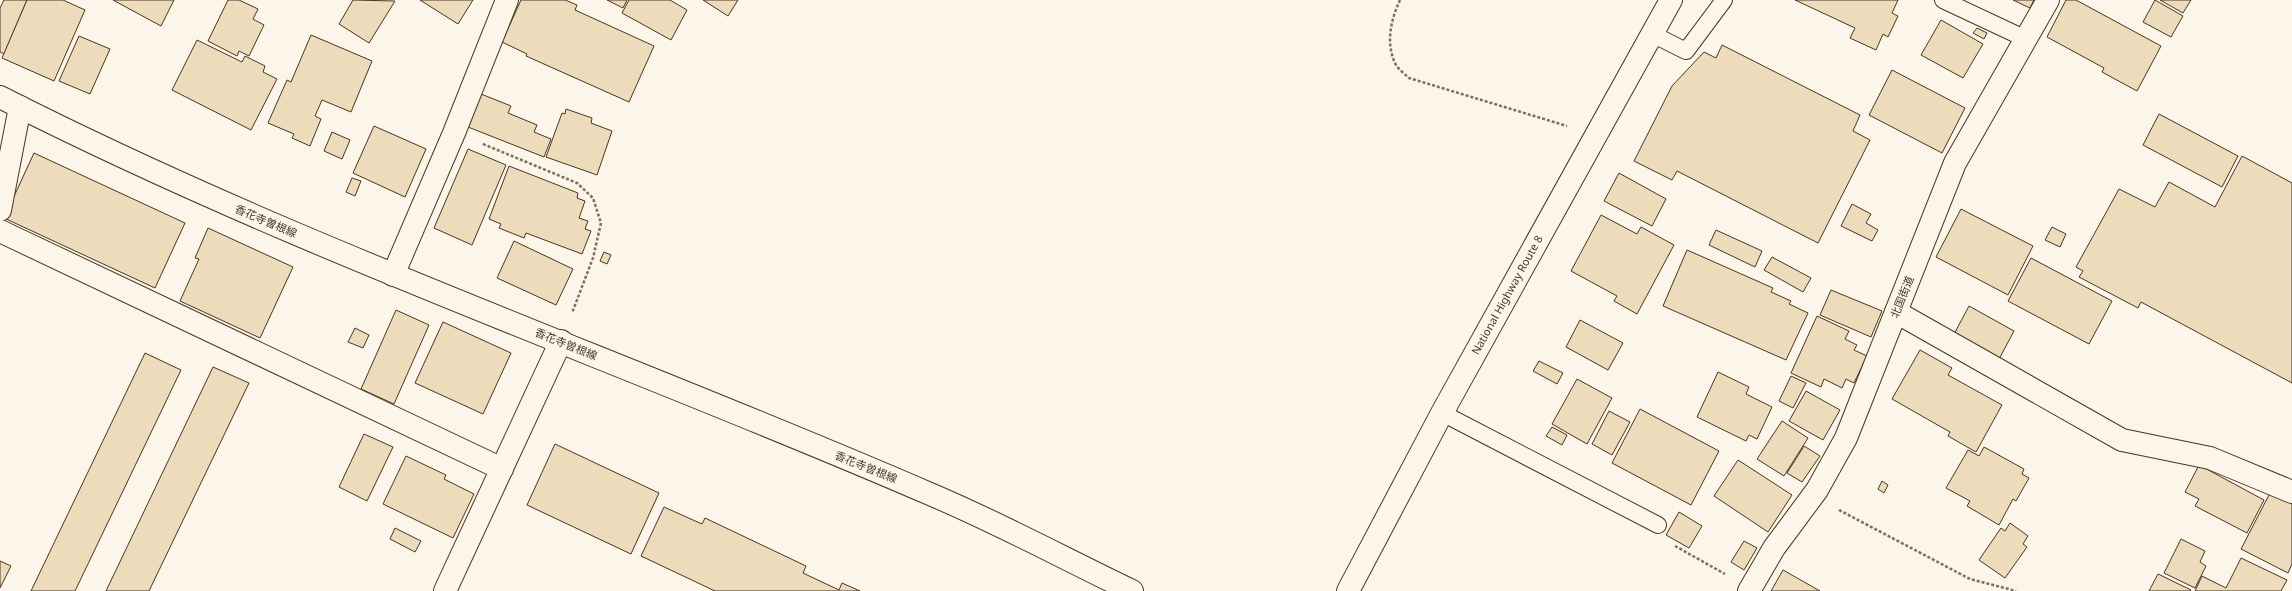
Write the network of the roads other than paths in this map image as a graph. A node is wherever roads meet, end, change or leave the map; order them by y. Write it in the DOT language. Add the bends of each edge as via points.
graph roads {
  1 [pos="507,0"];
  2 [pos="1671,0"];
  3 [pos="1724,0"];
  4 [pos="1943,0"];
  5 [pos="2048,0"];
  6 [pos="1652,34"];
  7 [pos="2026,39"];
  8 [pos="0,97"];
  9 [pos="20,107"];
  10 [pos="0,210"];
  11 [pos="0,231"];
  12 [pos="393,275"];
  13 [pos="1896,312"];
  14 [pos="561,341"];
  15 [pos="1442,413"];
  16 [pos="502,469"];
  17 [pos="2292,492"];
  18 [pos="1658,525"];
  19 [pos="1750,590"];
  20 [pos="445,591"];
  21 [pos="1132,591"];
  22 [pos="1348,591"];
  1 -- 12 [label="main road"];
  2 -- 6 [label="main road, National Highway Route 8"];
  3 -- 6 [label="lane" via="1686,51"];
  4 -- 7 [label="lane"];
  5 -- 7 [label="main road, 北国街道"];
  6 -- 15 [label="main road, National Highway Route 8"];
  7 -- 13 [label="main road, 北国街道" via="1955,163"];
  8 -- 9 [label="main road, 香花寺曽根線"];
  9 -- 10 [label="main road"];
  9 -- 12 [label="main road, 香花寺曽根線" via="161,176"];
  11 -- 16 [label="main road"];
  12 -- 14 [label="main road, 香花寺曽根線"];
  13 -- 17 [label="main road" via="2122,440 2210,458"];
  13 -- 19 [label="main road, 北国街道" via="1846,438 1812,495 1774,548"];
  14 -- 16 [label="main road"];
  14 -- 21 [label="main road, 香花寺曽根線" via="933,495"];
  15 -- 18 [label="lane"];
  15 -- 22 [label="main road, National Highway Route 8"];
  16 -- 20 [label="main road"];
}
